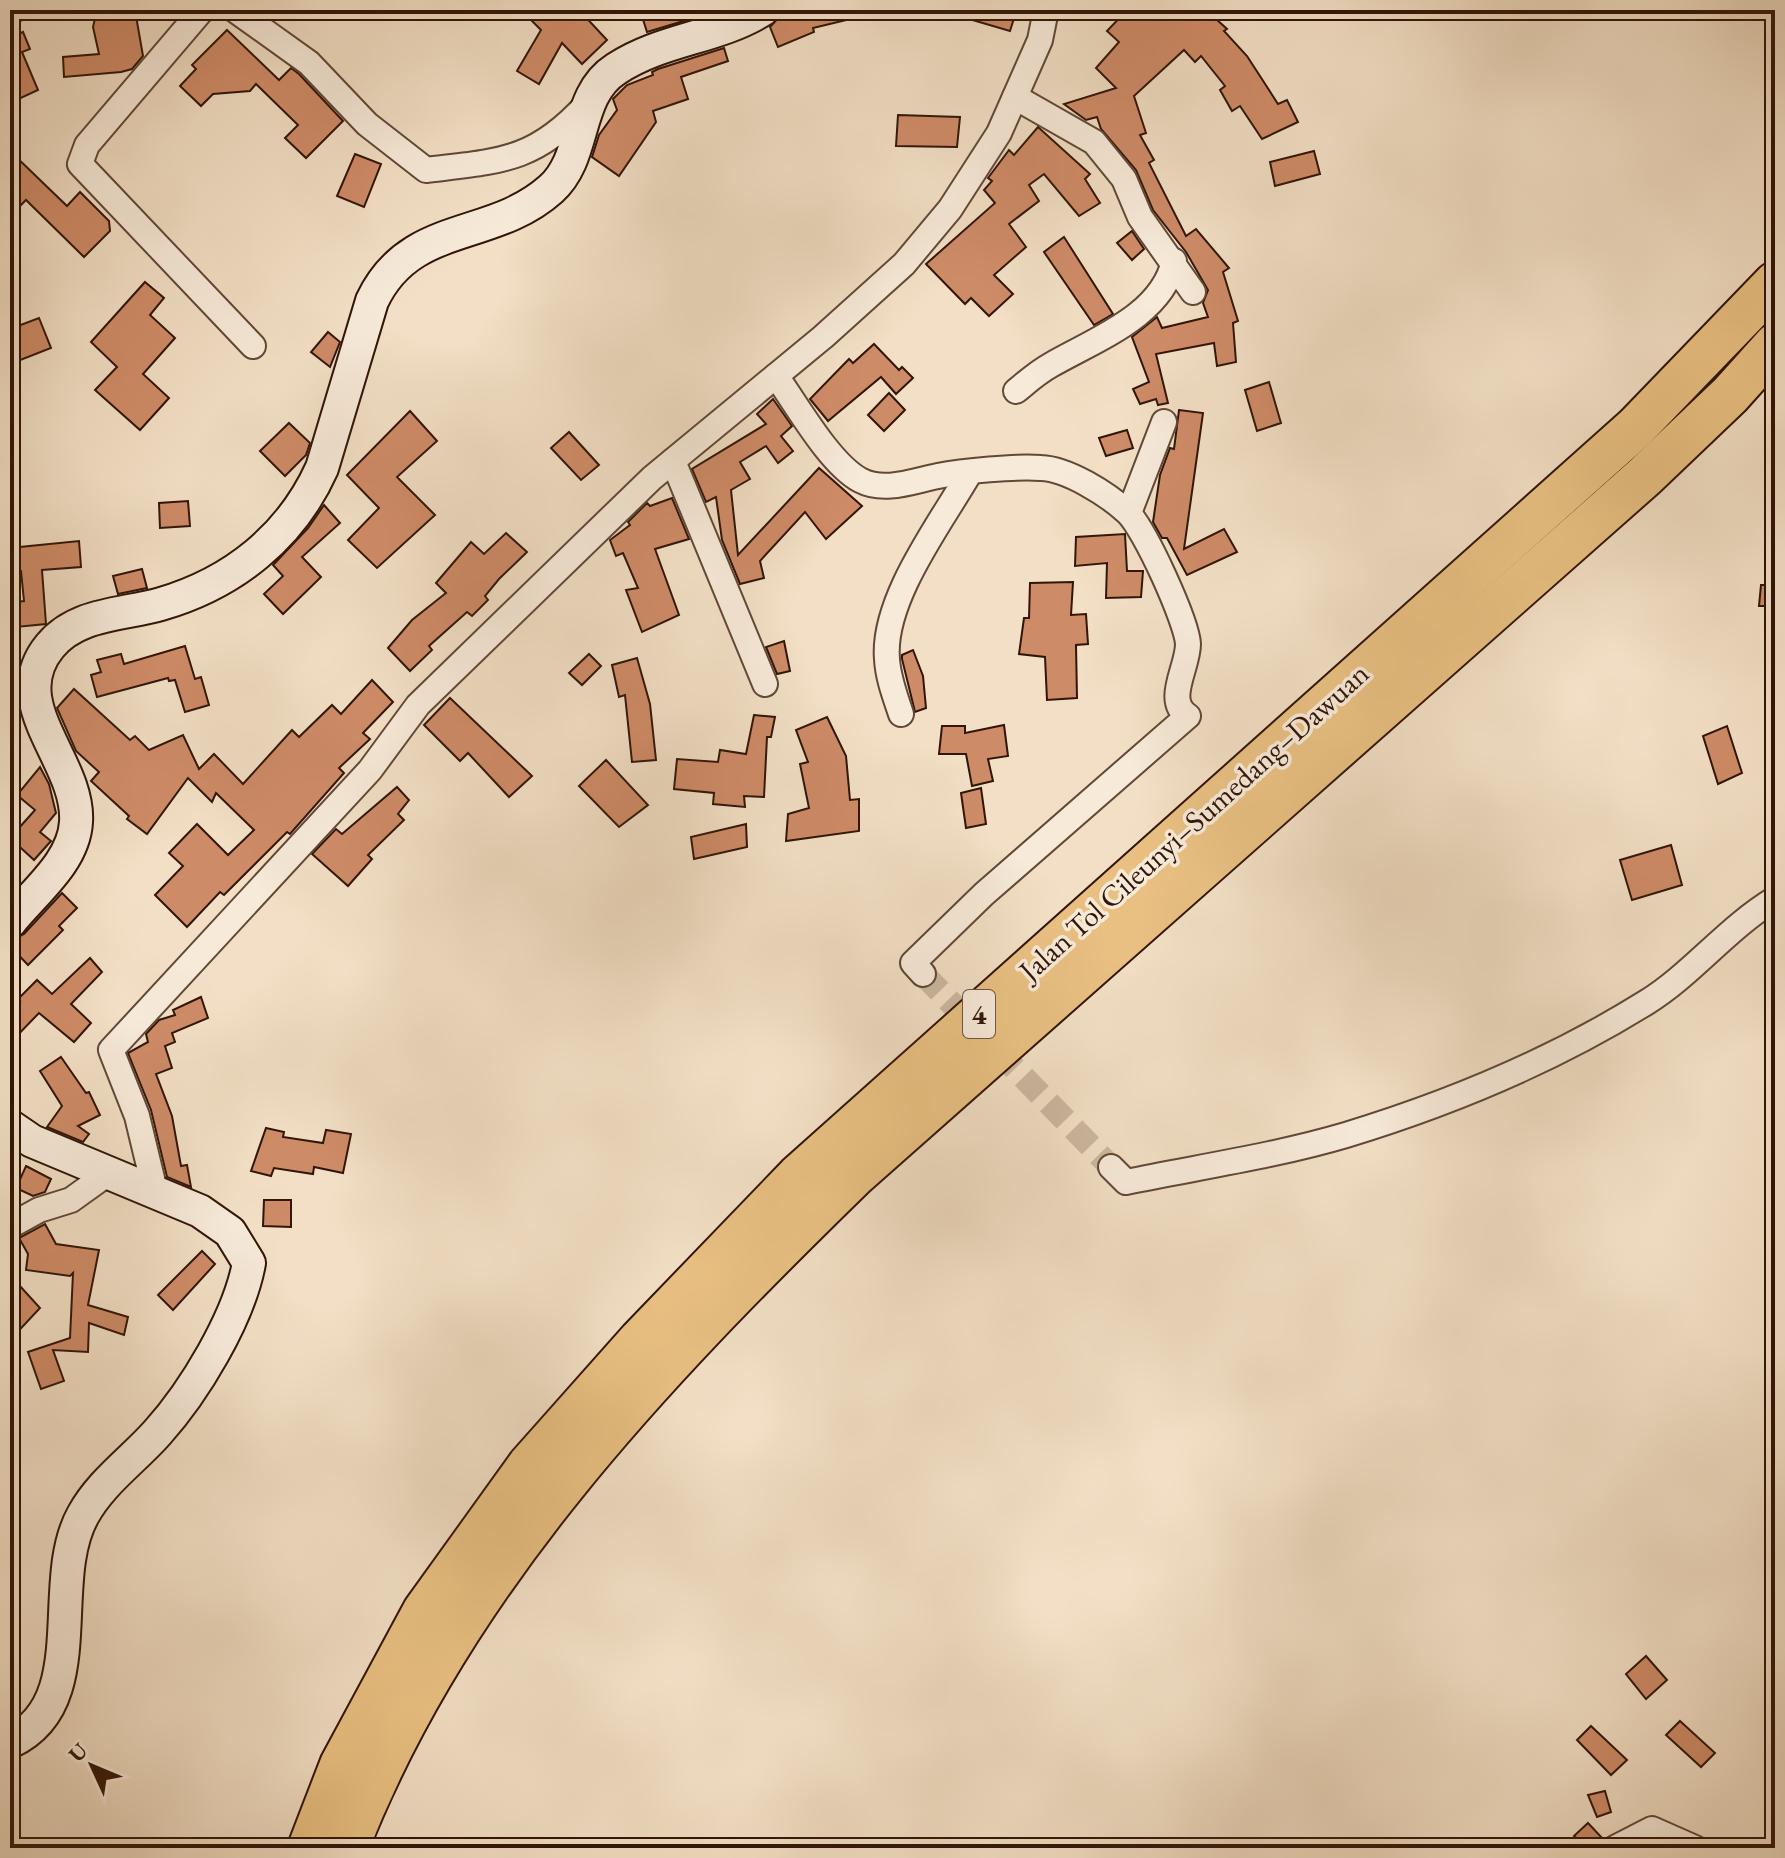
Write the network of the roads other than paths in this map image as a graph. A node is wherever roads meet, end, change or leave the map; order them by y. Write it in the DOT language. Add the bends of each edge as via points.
graph roads {
  1 [pos="202,10"];
  2 [pos="235,10"];
  3 [pos="762,10"];
  4 [pos="1046,10"];
  5 [pos="1015,97"];
  6 [pos="590,101"];
  7 [pos="1174,261"];
  8 [pos="1775,283"];
  9 [pos="1193,292"];
  10 [pos="1775,345"];
  11 [pos="253,346"];
  12 [pos="776,376"];
  13 [pos="1016,391"];
  14 [pos="1164,422"];
  15 [pos="673,461"];
  16 [pos="969,474"];
  17 [pos="1129,513"];
  18 [pos="765,684"];
  19 [pos="901,714"];
  20 [pos="1775,899"];
  21 [pos="10,922"];
  22 [pos="923,974"];
  23 [pos="10,1126"];
  24 [pos="1111,1167"];
  25 [pos="110,1172"];
  26 [pos="156,1195"];
  27 [pos="10,1226"];
  28 [pos="10,1742"];
  29 [pos="309,1848"];
  30 [pos="347,1848"];
  31 [pos="1615,1848"];
  32 [pos="1695,1848"];
  1 -- 11 [label="street" via="87,145 80,164"];
  2 -- 6 [label="street" via="309,63 367,124 426,170 521,156 560,133"];
  3 -- 6 [label="main road" via="649,50 613,70"];
  4 -- 5 [label="street" via="1040,40"];
  5 -- 7 [label="street" via="1094,142 1124,179 1140,217"];
  5 -- 12 [label="street" via="999,133 950,209 904,264"];
  6 -- 21 [label="main road" via="566,173 553,188 508,216 404,256 379,286 322,468 289,525 270,545 203,589 91,619 62,633 48,648 38,665 34,705 65,771 76,823 54,872"];
  7 -- 9 [label="street"];
  7 -- 13 [label="street" via="1160,292 1123,325 1047,367"];
  8 -- 29 [label="highway, Jalan Tol Cileunyi–Sumedang–Dawuan / 4" via="1635,428 798,1176 640,1340 529,1465 424,1611 341,1765"];
  10 -- 30 [label="highway, Jalan Tol Cileunyi–Sumedang–Dawuan / 4" via="1644,477 867,1165 747,1282 571,1475 498,1570 429,1676 373,1781"];
  12 -- 15 [label="street"];
  12 -- 16 [label="street" via="839,462 864,482 895,486"];
  14 -- 17 [label="street"];
  15 -- 18 [label="street"];
  15 -- 26 [label="street" via="418,705 370,770 111,1050 137,1116"];
  16 -- 17 [label="street" via="1053,470"];
  16 -- 19 [label="street" via="922,554 887,631 887,660"];
  17 -- 22 [label="street" via="1186,630 1187,654 1175,698 1188,716 913,963"];
  20 -- 24 [label="street" via="1650,1000 1571,1046 1485,1085 1345,1135 1126,1182"];
  23 -- 25 [label="main road" via="32,1141"];
  25 -- 26 [label="main road"];
  25 -- 27 [label="street" via="71,1200"];
  26 -- 28 [label="main road" via="200,1211 230,1232 249,1263 244,1289 178,1409 84,1514 68,1559 65,1642 55,1694 34,1727"];
  31 -- 32 [label="street" via="1652,1829"];
}
